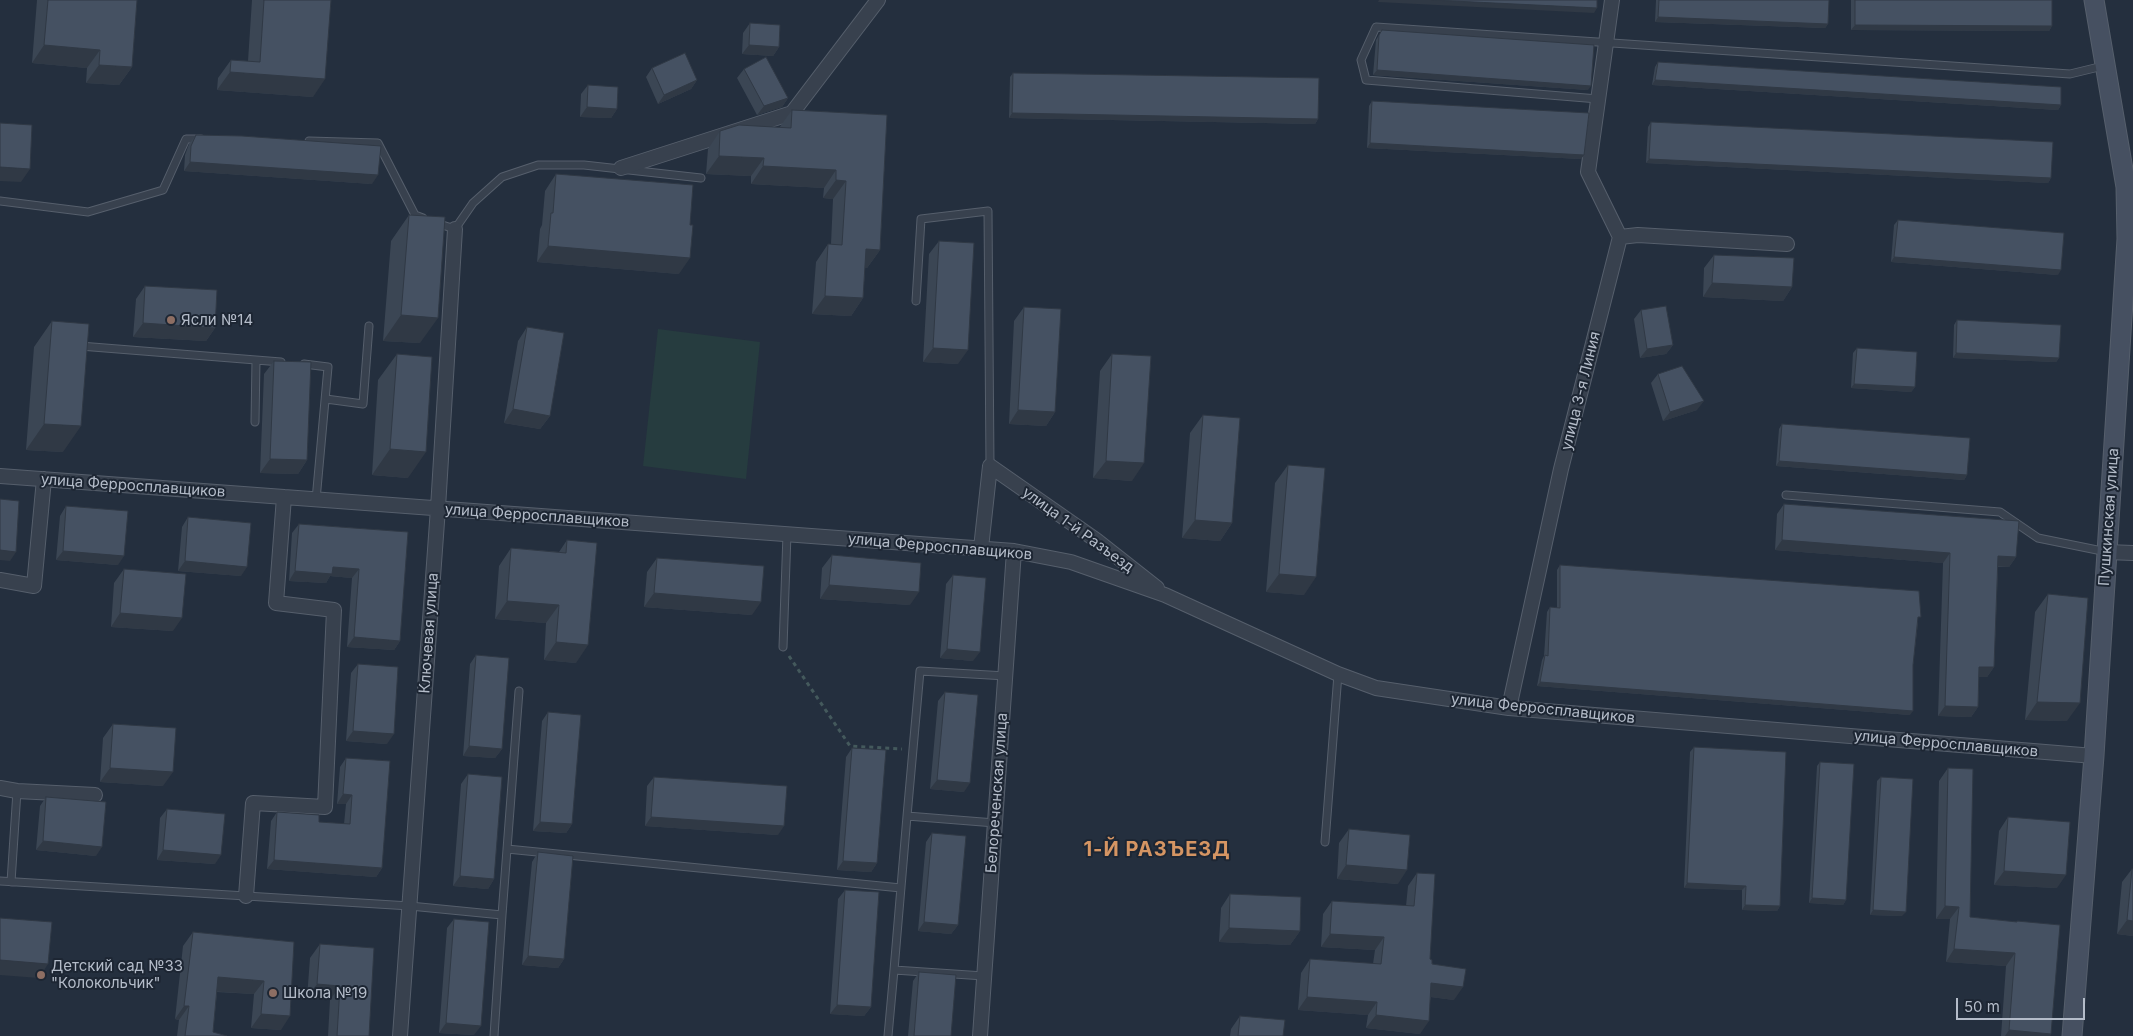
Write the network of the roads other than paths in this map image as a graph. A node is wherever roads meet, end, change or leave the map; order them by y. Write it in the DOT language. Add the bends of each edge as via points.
graph roads {
  1 [pos="878,0"];
  2 [pos="1612,0"];
  3 [pos="2094,0"];
  4 [pos="1606,44"];
  5 [pos="2106,65"];
  6 [pos="1598,99"];
  7 [pos="206,139"];
  8 [pos="301,141"];
  9 [pos="621,168"];
  10 [pos="701,178"];
  11 [pos="2130,188"];
  12 [pos="0,201"];
  13 [pos="455,229"];
  14 [pos="1620,237"];
  15 [pos="2130,239"];
  16 [pos="1787,244"];
  17 [pos="916,301"];
  18 [pos="369,326"];
  19 [pos="79,355"];
  20 [pos="256,360"];
  21 [pos="326,399"];
  22 [pos="255,422"];
  23 [pos="990,466"];
  24 [pos="0,476"];
  25 [pos="44,479"];
  26 [pos="1786,495"];
  27 [pos="284,497"];
  28 [pos="316,500"];
  29 [pos="438,508"];
  30 [pos="787,534"];
  31 [pos="981,548"];
  32 [pos="1014,550"];
  33 [pos="2107,552"];
  34 [pos="2133,553"];
  35 [pos="0,580"];
  36 [pos="1165,595"];
  37 [pos="783,647"];
  38 [pos="1338,674"];
  39 [pos="1006,676"];
  40 [pos="519,691"];
  41 [pos="1509,708"];
  42 [pos="2094,756"];
  43 [pos="0,788"];
  44 [pos="17,791"];
  45 [pos="95,795"];
  46 [pos="907,816"];
  47 [pos="995,823"];
  48 [pos="1325,842"];
  49 [pos="507,849"];
  50 [pos="0,881"];
  51 [pos="12,882"];
  52 [pos="901,888"];
  53 [pos="246,896"];
  54 [pos="410,906"];
  55 [pos="502,915"];
  56 [pos="894,970"];
  57 [pos="984,976"];
  58 [pos="400,1036"];
  59 [pos="494,1036"];
  60 [pos="888,1036"];
  61 [pos="980,1036"];
  62 [pos="2072,1036"];
  1 -- 9 [label="street" via="792,112"];
  2 -- 4 [label="street"];
  3 -- 5 [label="street, Пушкинская улица"];
  4 -- 5 [label="lane" via="2070,74"];
  4 -- 6 [label="street"];
  4 -- 6 [label="lane" via="1376,27 1361,60 1366,80"];
  5 -- 11 [label="street, Пушкинская улица"];
  6 -- 14 [label="street" via="1588,172"];
  7 -- 12 [label="lane" via="186,139 163,190 97,210 88,212"];
  8 -- 13 [label="lane" via="378,143 415,215"];
  9 -- 10 [label="lane"];
  9 -- 13 [label="lane" via="538,166 502,177 473,203"];
  11 -- 15 [label="street, Пушкинская улица"];
  13 -- 29 [label="street, Ключевая улица"];
  14 -- 16 [label="street" via="1638,235"];
  14 -- 41 [label="street, улица 3-я Линия" via="1561,468"];
  15 -- 33 [label="street, Пушкинская улица"];
  17 -- 23 [label="lane" via="921,220 988,211"];
  18 -- 21 [label="lane" via="363,404"];
  19 -- 20 [label="lane" via="80,345"];
  20 -- 21 [label="lane" via="328,367"];
  20 -- 22 [label="lane"];
  21 -- 28 [label="lane"];
  23 -- 31 [label="street"];
  23 -- 36 [label="street, улица 1-й Разъезд" via="1096,540"];
  24 -- 25 [label="street, улица Ферросплавщиков"];
  25 -- 27 [label="street, улица Ферросплавщиков"];
  25 -- 35 [label="street" via="34,586"];
  26 -- 33 [label="lane" via="2000,512 2038,538"];
  27 -- 28 [label="street, улица Ферросплавщиков"];
  27 -- 53 [label="street" via="276,603 334,610 324,807 253,802"];
  28 -- 29 [label="street, улица Ферросплавщиков"];
  29 -- 30 [label="street, улица Ферросплавщиков"];
  29 -- 54 [label="street, Ключевая улица"];
  30 -- 31 [label="street, улица Ферросплавщиков"];
  30 -- 37 [label="lane"];
  31 -- 32 [label="street, улица Ферросплавщиков"];
  32 -- 36 [label="street, улица Ферросплавщиков" via="1070,562"];
  32 -- 39 [label="street, Белореченская улица"];
  33 -- 34 [label="street"];
  33 -- 42 [label="street, Пушкинская улица"];
  36 -- 38 [label="street, улица Ферросплавщиков"];
  38 -- 41 [label="street, улица Ферросплавщиков" via="1376,688"];
  38 -- 48 [label="lane"];
  39 -- 46 [label="lane" via="920,671"];
  39 -- 47 [label="street, Белореченская улица"];
  40 -- 49 [label="lane"];
  41 -- 42 [label="street, улица Ферросплавщиков"];
  42 -- 62 [label="street, Пушкинская улица"];
  43 -- 44 [label="street"];
  44 -- 45 [label="street"];
  44 -- 51 [label="lane"];
  46 -- 47 [label="lane"];
  46 -- 52 [label="lane"];
  47 -- 57 [label="street, Белореченская улица"];
  49 -- 52 [label="lane"];
  49 -- 55 [label="lane"];
  50 -- 51 [label="lane"];
  51 -- 53 [label="lane"];
  52 -- 56 [label="lane"];
  53 -- 54 [label="lane"];
  54 -- 55 [label="lane"];
  54 -- 58 [label="street, Ключевая улица"];
  55 -- 59 [label="lane"];
  56 -- 57 [label="lane"];
  56 -- 60 [label="lane"];
  57 -- 61 [label="street, Белореченская улица"];
}
